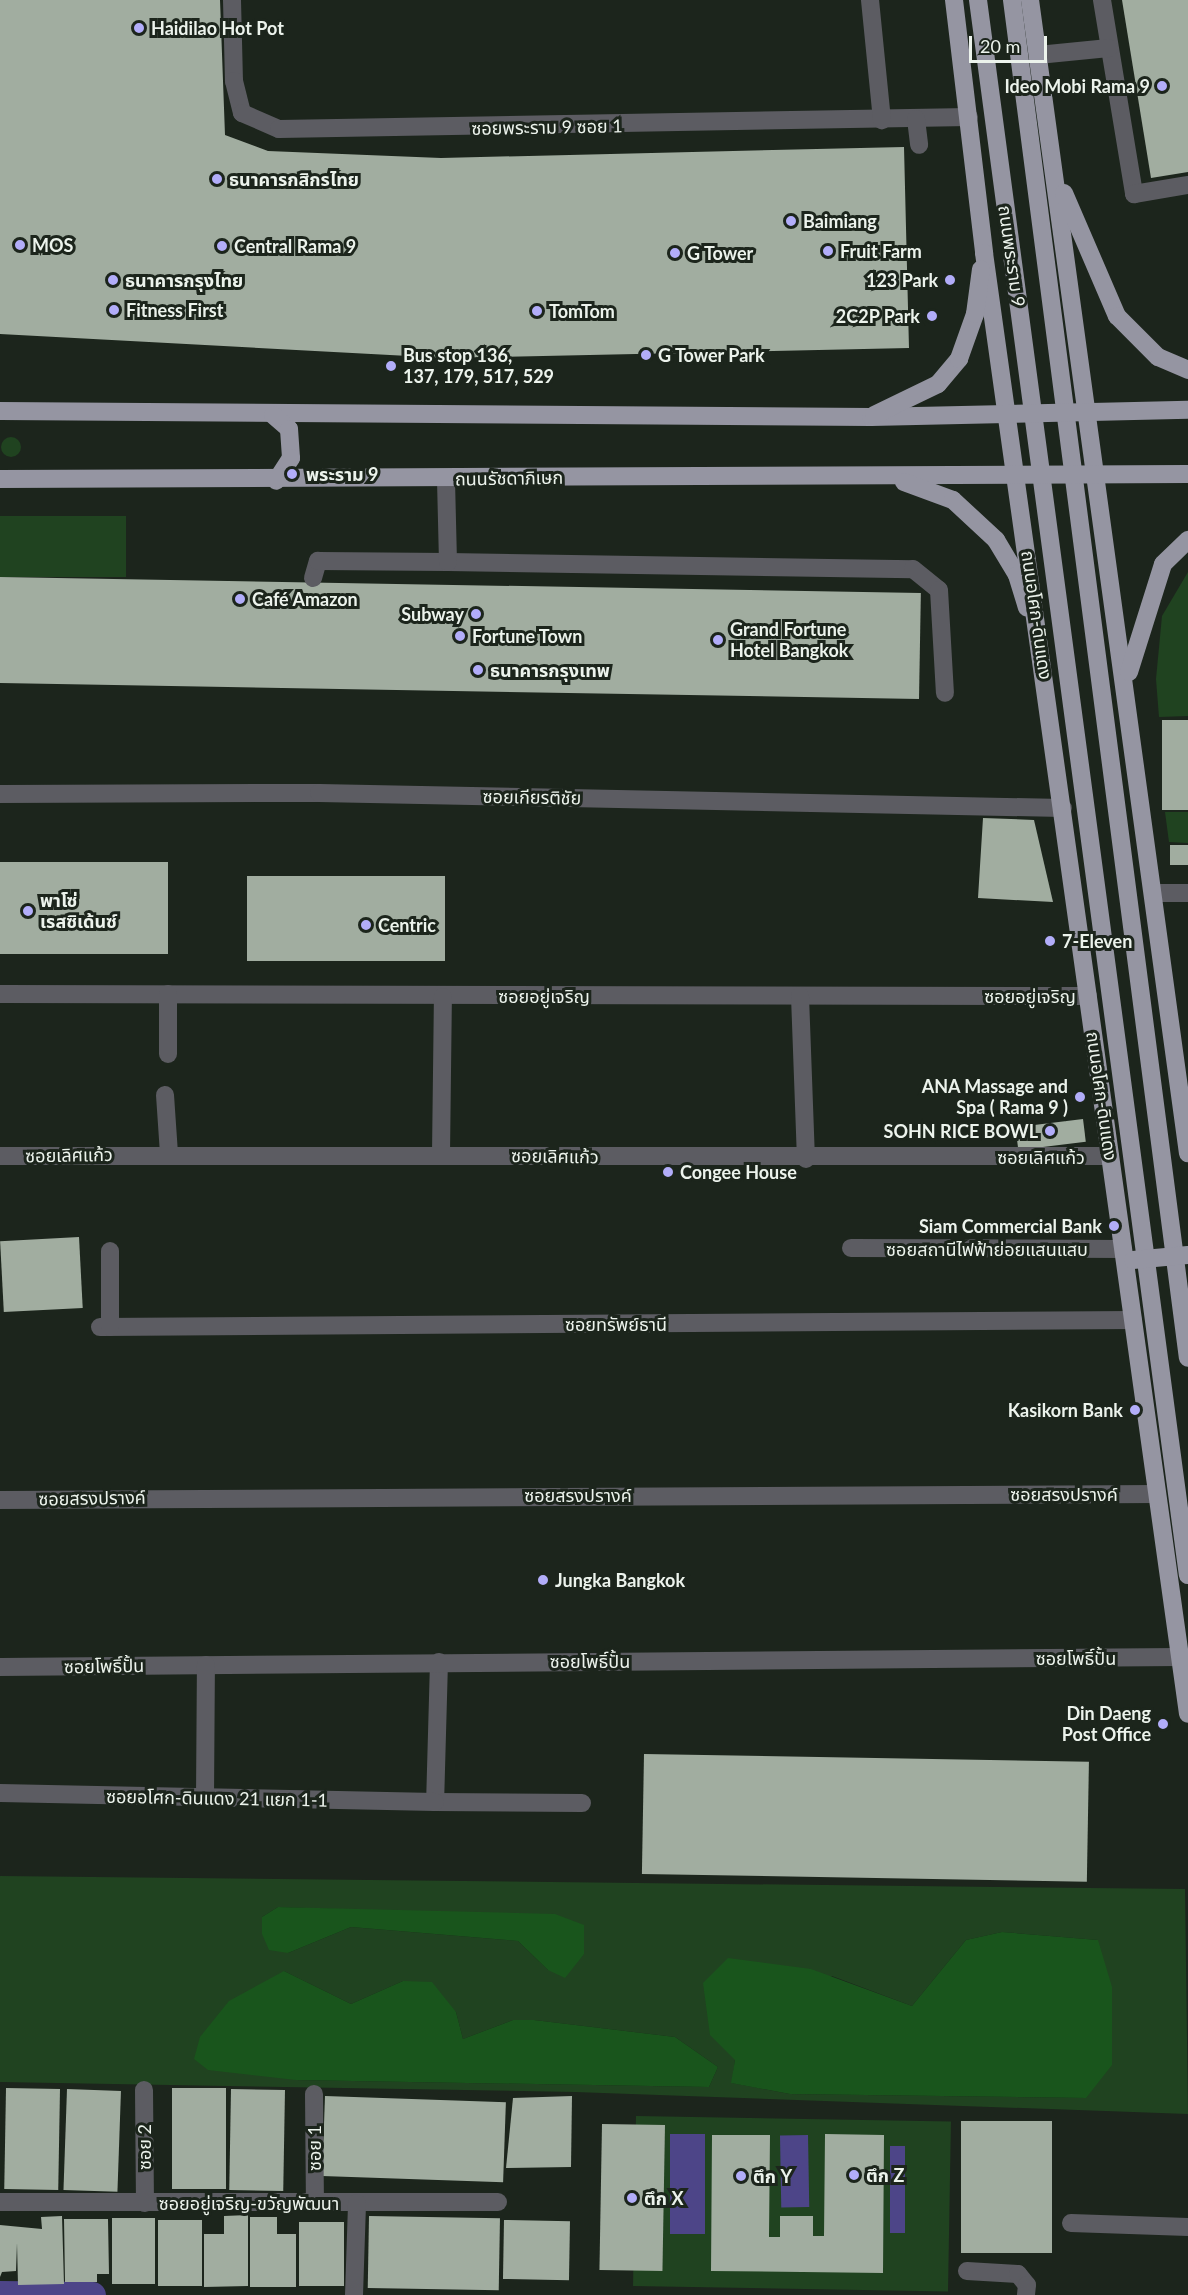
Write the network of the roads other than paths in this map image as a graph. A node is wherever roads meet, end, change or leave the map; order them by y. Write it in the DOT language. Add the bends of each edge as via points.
graph roads {
  1 [pos="232,0"];
  2 [pos="870,0"];
  3 [pos="954,0"];
  4 [pos="978,0"];
  5 [pos="1012,0"];
  6 [pos="1030,0"];
  7 [pos="1102,0"];
  8 [pos="1109,48"];
  9 [pos="1038,55"];
  10 [pos="969,117"];
  11 [pos="916,119"];
  12 [pos="882,120"];
  13 [pos="919,146"];
  14 [pos="1052,160"];
  15 [pos="1188,185"];
  16 [pos="984,253"];
  17 [pos="1188,370"];
  18 [pos="1188,410"];
  19 [pos="0,411"];
  20 [pos="1088,411"];
  21 [pos="1010,413"];
  22 [pos="273,415"];
  23 [pos="871,417"];
  24 [pos="867,474"];
  25 [pos="1188,474"];
  26 [pos="1097,476"];
  27 [pos="1019,478"];
  28 [pos="0,479"];
  29 [pos="446,479"];
  30 [pos="276,481"];
  31 [pos="1046,512"];
  32 [pos="1188,540"];
  33 [pos="448,562"];
  34 [pos="313,578"];
  35 [pos="1042,658"];
  36 [pos="1127,678"];
  37 [pos="945,693"];
  38 [pos="0,794"];
  39 [pos="1063,808"];
  40 [pos="1155,893"];
  41 [pos="1188,893"];
  42 [pos="0,994"];
  43 [pos="168,994"];
  44 [pos="800,996"];
  45 [pos="1088,996"];
  46 [pos="443,997"];
  47 [pos="168,1054"];
  48 [pos="1179,1082"];
  49 [pos="1101,1090"];
  50 [pos="165,1095"];
  51 [pos="1188,1153"];
  52 [pos="169,1154"];
  53 [pos="441,1154"];
  54 [pos="0,1156"];
  55 [pos="1110,1156"];
  56 [pos="806,1159"];
  57 [pos="851,1248"];
  58 [pos="110,1251"];
  59 [pos="1124,1255"];
  60 [pos="1188,1255"];
  61 [pos="1133,1320"];
  62 [pos="1188,1358"];
  63 [pos="1157,1494"];
  64 [pos="0,1500"];
  65 [pos="1188,1575"];
  66 [pos="1180,1657"];
  67 [pos="439,1662"];
  68 [pos="206,1665"];
  69 [pos="0,1667"];
  70 [pos="1188,1714"];
  71 [pos="0,1793"];
  72 [pos="205,1798"];
  73 [pos="435,1802"];
  74 [pos="582,1803"];
  75 [pos="144,2090"];
  76 [pos="314,2094"];
  77 [pos="0,2202"];
  78 [pos="498,2202"];
  79 [pos="145,2203"];
  80 [pos="315,2203"];
  81 [pos="357,2203"];
  82 [pos="1071,2223"];
  83 [pos="1188,2227"];
  84 [pos="967,2271"];
  85 [pos="355,2288"];
  86 [pos="1026,2295"];
  1 -- 12 [label="street, ซอยพระราม 9 ซอย 1" via="234,81 242,113 279,129"];
  2 -- 12 [label="street"];
  3 -- 10 [label="main road, ถนนพระราม 9"];
  4 -- 31 [label="main road, ถนนพระราม 9"];
  5 -- 62 [label="main road, ถนนพระราม 9"];
  6 -- 9 [label="main road"];
  7 -- 8 [label="street"];
  8 -- 9 [label="street"];
  8 -- 15 [label="street" via="1134,194"];
  9 -- 14 [label="main road"];
  10 -- 11 [label="street, ซอยพระราม 9 ซอย 1"];
  10 -- 16 [label="main road, ถนนพระราม 9"];
  11 -- 12 [label="street, ซอยพระราม 9 ซอย 1"];
  11 -- 13 [label="street"];
  14 -- 17 [label="main road" via="1116,316 1158,357"];
  14 -- 20 [label="main road"];
  16 -- 21 [label="main road, ถนนพระราม 9"];
  16 -- 23 [label="main road" via="975,314 959,359 938,384"];
  18 -- 20 [label="main road"];
  19 -- 22 [label="main road"];
  20 -- 21 [label="main road"];
  20 -- 26 [label="main road"];
  21 -- 23 [label="main road"];
  21 -- 27 [label="main road, ถนนอโศก-ดินแดง"];
  22 -- 23 [label="main road"];
  22 -- 30 [label="main road" via="289,429 291,458"];
  24 -- 27 [label="main road, ถนนรัชดาภิเษก"];
  24 -- 29 [label="main road, ถนนรัชดาภิเษก"];
  24 -- 35 [label="main road" via="916,484 953,500 996,540 1017,575"];
  25 -- 26 [label="main road"];
  26 -- 27 [label="main road"];
  26 -- 36 [label="main road"];
  27 -- 35 [label="main road, ถนนอโศก-ดินแดง"];
  28 -- 30 [label="main road, ถนนรัชดาภิเษก"];
  29 -- 30 [label="main road, ถนนรัชดาภิเษก"];
  29 -- 33 [label="street"];
  31 -- 65 [label="main road, ถนนอโศก-ดินแดง"];
  32 -- 36 [label="main road" via="1163,564"];
  33 -- 34 [label="street" via="318,561"];
  33 -- 37 [label="street" via="913,569 939,590"];
  35 -- 39 [label="main road, ถนนอโศก-ดินแดง"];
  36 -- 40 [label="main road"];
  38 -- 39 [label="street, ซอยเกียรติชัย" via="331,793"];
  39 -- 45 [label="main road, ถนนอโศก-ดินแดง"];
  40 -- 41 [label="street"];
  40 -- 48 [label="main road"];
  42 -- 43 [label="street, ซอยอยู่เจริญ"];
  43 -- 46 [label="street, ซอยอยู่เจริญ"];
  43 -- 47 [label="street"];
  44 -- 45 [label="street, ซอยอยู่เจริญ"];
  44 -- 46 [label="street, ซอยอยู่เจริญ"];
  44 -- 56 [label="street"];
  45 -- 49 [label="main road, ถนนอโศก-ดินแดง"];
  46 -- 53 [label="street"];
  48 -- 49 [label="main road"];
  48 -- 51 [label="main road"];
  49 -- 55 [label="main road, ถนนอโศก-ดินแดง"];
  50 -- 52 [label="street"];
  52 -- 53 [label="street, ซอยเลิศแก้ว"];
  52 -- 54 [label="street, ซอยเลิศแก้ว"];
  53 -- 56 [label="street, ซอยเลิศแก้ว"];
  55 -- 56 [label="street, ซอยเลิศแก้ว"];
  55 -- 59 [label="main road, ถนนอโศก-ดินแดง"];
  57 -- 59 [label="street, ซอยสถานีไฟฟ้าย่อยแสนแสบ"];
  58 -- 61 [label="street, ซอยทรัพย์ธานี" via="105,1327"];
  59 -- 60 [label="main road"];
  59 -- 61 [label="main road, ถนนอโศก-ดินแดง"];
  61 -- 63 [label="main road, ถนนอโศก-ดินแดง"];
  63 -- 64 [label="street, ซอยสรงปรางค์"];
  63 -- 66 [label="main road, ถนนอโศก-ดินแดง"];
  66 -- 67 [label="street, ซอยโพธิ์ปั้น"];
  66 -- 70 [label="main road, ถนนอโศก-ดินแดง"];
  67 -- 68 [label="street, ซอยโพธิ์ปั้น"];
  67 -- 73 [label="street"];
  68 -- 69 [label="street, ซอยโพธิ์ปั้น"];
  68 -- 72 [label="street"];
  71 -- 72 [label="street, ซอยอโศก-ดินแดง 21 แยก 1-1"];
  72 -- 73 [label="street, ซอยอโศก-ดินแดง 21 แยก 1-1"];
  73 -- 74 [label="street, ซอยอโศก-ดินแดง 21 แยก 1-1"];
  75 -- 79 [label="street, ซอย 2"];
  76 -- 80 [label="street, ซอย 1"];
  77 -- 79 [label="street, ซอยอยู่เจริญ-ขวัญพัฒนา"];
  78 -- 81 [label="street, ซอยอยู่เจริญ-ขวัญพัฒนา"];
  79 -- 80 [label="street, ซอยอยู่เจริญ-ขวัญพัฒนา"];
  80 -- 81 [label="street, ซอยอยู่เจริญ-ขวัญพัฒนา"];
  81 -- 85 [label="street"];
  82 -- 83 [label="street"];
  84 -- 86 [label="street" via="1018,2274 1027,2285"];
}
